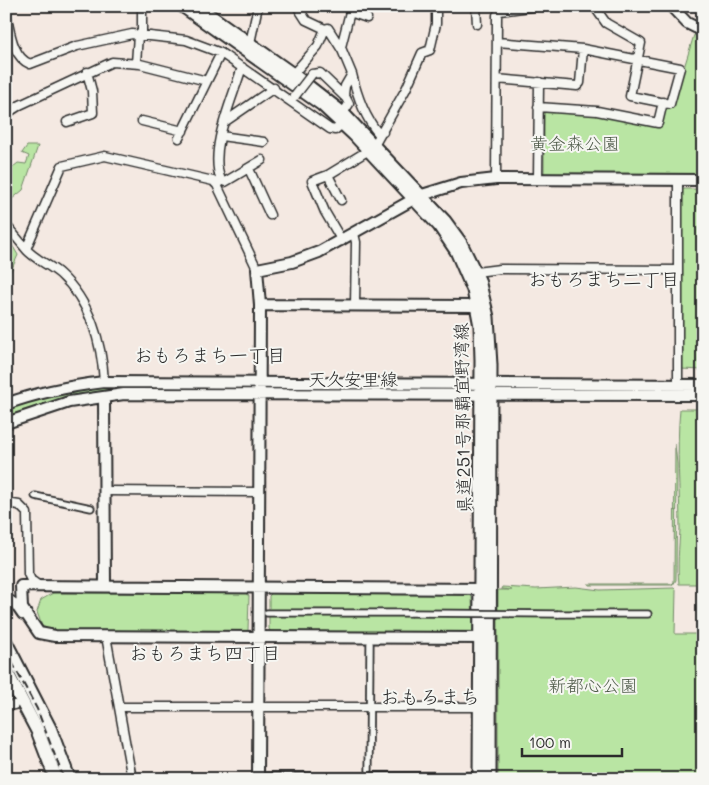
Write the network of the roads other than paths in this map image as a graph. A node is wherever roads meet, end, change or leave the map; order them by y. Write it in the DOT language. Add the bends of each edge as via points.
graph roads {
  1 [pos="142,6"];
  2 [pos="182,6"];
  3 [pos="197,6"];
  4 [pos="258,6"];
  5 [pos="297,6"];
  6 [pos="436,6"];
  7 [pos="476,6"];
  8 [pos="538,6"];
  9 [pos="594,6"];
  10 [pos="671,6"];
  11 [pos="511,8"];
  12 [pos="6,14"];
  13 [pos="367,18"];
  14 [pos="477,24"];
  15 [pos="324,29"];
  16 [pos="703,31"];
  17 [pos="140,35"];
  18 [pos="497,42"];
  19 [pos="250,43"];
  20 [pos="341,47"];
  21 [pos="583,49"];
  22 [pos="221,53"];
  23 [pos="638,59"];
  24 [pos="136,63"];
  25 [pos="242,67"];
  26 [pos="87,72"];
  27 [pos="293,74"];
  28 [pos="352,74"];
  29 [pos="497,79"];
  30 [pos="207,81"];
  31 [pos="539,82"];
  32 [pos="274,88"];
  33 [pos="344,95"];
  34 [pos="293,99"];
  35 [pos="663,102"];
  36 [pos="538,107"];
  37 [pos="6,114"];
  38 [pos="343,118"];
  39 [pos="142,121"];
  40 [pos="226,121"];
  41 [pos="67,122"];
  42 [pos="382,132"];
  43 [pos="221,136"];
  44 [pos="264,142"];
  45 [pos="372,147"];
  46 [pos="262,160"];
  47 [pos="249,169"];
  48 [pos="328,175"];
  49 [pos="496,179"];
  50 [pos="538,179"];
  51 [pos="678,180"];
  52 [pos="703,180"];
  53 [pos="418,197"];
  54 [pos="341,200"];
  55 [pos="270,215"];
  56 [pos="6,225"];
  57 [pos="354,234"];
  58 [pos="342,241"];
  59 [pos="26,249"];
  60 [pos="258,269"];
  61 [pos="678,270"];
  62 [pos="476,272"];
  63 [pos="260,305"];
  64 [pos="355,306"];
  65 [pos="476,306"];
  66 [pos="104,382"];
  67 [pos="260,382"];
  68 [pos="678,384"];
  69 [pos="703,385"];
  70 [pos="486,389"];
  71 [pos="260,395"];
  72 [pos="703,395"];
  73 [pos="104,397"];
  74 [pos="6,404"];
  75 [pos="6,423"];
  76 [pos="105,491"];
  77 [pos="259,492"];
  78 [pos="35,496"];
  79 [pos="6,503"];
  80 [pos="91,508"];
  81 [pos="38,585"];
  82 [pos="105,586"];
  83 [pos="259,588"];
  84 [pos="486,589"];
  85 [pos="6,597"];
  86 [pos="266,613"];
  87 [pos="648,614"];
  88 [pos="55,636"];
  89 [pos="106,636"];
  90 [pos="258,638"];
  91 [pos="486,638"];
  92 [pos="6,643"];
  93 [pos="370,644"];
  94 [pos="6,671"];
  95 [pos="119,706"];
  96 [pos="258,706"];
  97 [pos="370,707"];
  98 [pos="479,707"];
  99 [pos="369,770"];
  100 [pos="484,778"];
  101 [pos="56,779"];
  102 [pos="70,779"];
  103 [pos="132,779"];
  104 [pos="258,779"];
  105 [pos="262,779"];
  1 -- 17 [label="street"];
  2 -- 38 [label="main road, 県道251号那覇宜野湾線"];
  3 -- 19 [label="main road, 県道251号那覇宜野湾線"];
  4 -- 19 [label="street"];
  5 -- 15 [label="street" via="306,20"];
  6 -- 42 [label="street" via="430,50 422,53"];
  7 -- 14 [label="street"];
  8 -- 11 [label="street"];
  9 -- 23 [label="street" via="606,23 641,43"];
  10 -- 16 [label="street" via="687,23"];
  11 -- 18 [label="street" via="497,15"];
  12 -- 17 [label="street" via="14,46 22,59 30,64 76,46"];
  13 -- 20 [label="street" via="350,12"];
  15 -- 20 [label="street" via="328,28"];
  15 -- 27 [label="street" via="318,46"];
  17 -- 22 [label="street" via="186,40"];
  17 -- 24 [label="street"];
  18 -- 21 [label="street"];
  18 -- 29 [label="street"];
  19 -- 27 [label="main road, 県道251号那覇宜野湾線"];
  20 -- 28 [label="street"];
  21 -- 23 [label="street"];
  21 -- 31 [label="street" via="577,86"];
  22 -- 25 [label="street"];
  22 -- 30 [label="street"];
  23 -- 35 [label="street" via="630,96"];
  23 -- 35 [label="street" via="680,68 670,104"];
  24 -- 26 [label="street" via="112,62"];
  24 -- 30 [label="street"];
  25 -- 32 [label="street"];
  25 -- 40 [label="street"];
  26 -- 37 [label="street"];
  26 -- 41 [label="street" via="93,113"];
  27 -- 38 [label="main road, 県道251号那覇宜野湾線"];
  28 -- 33 [label="street"];
  28 -- 42 [label="street" via="357,98 372,125 378,133"];
  29 -- 31 [label="street"];
  29 -- 49 [label="street"];
  30 -- 39 [label="street" via="181,134"];
  31 -- 36 [label="street"];
  32 -- 34 [label="street"];
  32 -- 40 [label="street"];
  33 -- 34 [label="street, bridge" via="320,73 312,74"];
  33 -- 38 [label="street" via="349,104"];
  34 -- 38 [label="street" via="332,130"];
  35 -- 36 [label="street" via="658,123 596,111"];
  36 -- 50 [label="street"];
  38 -- 45 [label="main road, 県道251号那覇宜野湾線"];
  40 -- 43 [label="street"];
  42 -- 45 [label="street"];
  43 -- 44 [label="street"];
  43 -- 47 [label="street" via="217,171 222,181 229,181"];
  45 -- 48 [label="street"];
  45 -- 53 [label="main road, 県道251号那覇宜野湾線"];
  46 -- 47 [label="street"];
  47 -- 55 [label="street"];
  48 -- 54 [label="street"];
  48 -- 58 [label="street" via="312,181"];
  49 -- 50 [label="street"];
  49 -- 53 [label="street" via="453,184"];
  50 -- 51 [label="street"];
  51 -- 52 [label="street"];
  51 -- 61 [label="street"];
  53 -- 57 [label="street"];
  53 -- 62 [label="main road, 県道251号那覇宜野湾線" via="455,233"];
  53 -- 65 [label="main road, 県道251号那覇宜野湾線" via="456,251 468,275"];
  56 -- 59 [label="street"];
  57 -- 58 [label="street"];
  57 -- 64 [label="street"];
  58 -- 60 [label="street" via="307,257"];
  59 -- 60 [label="street" via="59,169 66,164 105,156 213,181"];
  59 -- 66 [label="street" via="60,275 82,302 96,332"];
  60 -- 63 [label="street"];
  61 -- 62 [label="street" via="500,269"];
  61 -- 68 [label="street"];
  62 -- 70 [label="main road, 県道251号那覇宜野湾線" via="490,329"];
  63 -- 64 [label="street"];
  63 -- 67 [label="street"];
  64 -- 65 [label="street"];
  65 -- 70 [label="main road, 県道251号那覇宜野湾線"];
  66 -- 67 [label="street, 天久安里線"];
  66 -- 74 [label="street, 天久安里線" via="34,394"];
  67 -- 70 [label="street, 天久安里線"];
  67 -- 71 [label="street"];
  68 -- 69 [label="street, 天久安里線"];
  68 -- 70 [label="street, 天久安里線"];
  70 -- 71 [label="street, 天久安里線"];
  70 -- 72 [label="street, 天久安里線"];
  70 -- 84 [label="main road, 県道251号那覇宜野湾線"];
  71 -- 73 [label="street, 天久安里線"];
  71 -- 77 [label="street"];
  73 -- 75 [label="street, 天久安里線" via="50,407"];
  73 -- 76 [label="street"];
  76 -- 77 [label="street"];
  76 -- 82 [label="street"];
  77 -- 83 [label="street"];
  78 -- 80 [label="street"];
  79 -- 81 [label="street" via="19,504 27,513 28,574 30,580"];
  81 -- 82 [label="street"];
  81 -- 88 [label="street" via="21,586 22,608 39,633"];
  82 -- 83 [label="street"];
  83 -- 84 [label="street"];
  83 -- 90 [label="street"];
  84 -- 91 [label="main road, 県道251号那覇宜野湾線"];
  85 -- 88 [label="street" via="37,636"];
  86 -- 87 [label="street, bridge"];
  88 -- 89 [label="street"];
  89 -- 90 [label="street"];
  89 -- 95 [label="street"];
  90 -- 91 [label="street"];
  90 -- 96 [label="street"];
  91 -- 98 [label="main road, 県道251号那覇宜野湾線"];
  91 -- 100 [label="main road, 県道251号那覇宜野湾線"];
  92 -- 102 [label="highway" via="50,729"];
  93 -- 97 [label="street"];
  94 -- 101 [label="highway" via="38,732"];
  95 -- 96 [label="street"];
  95 -- 103 [label="street"];
  96 -- 97 [label="street"];
  96 -- 104 [label="street"];
  97 -- 98 [label="street"];
  97 -- 99 [label="street"];
  98 -- 100 [label="main road, 県道251号那覇宜野湾線"];
  100 -- 105 [label="street"];
}
